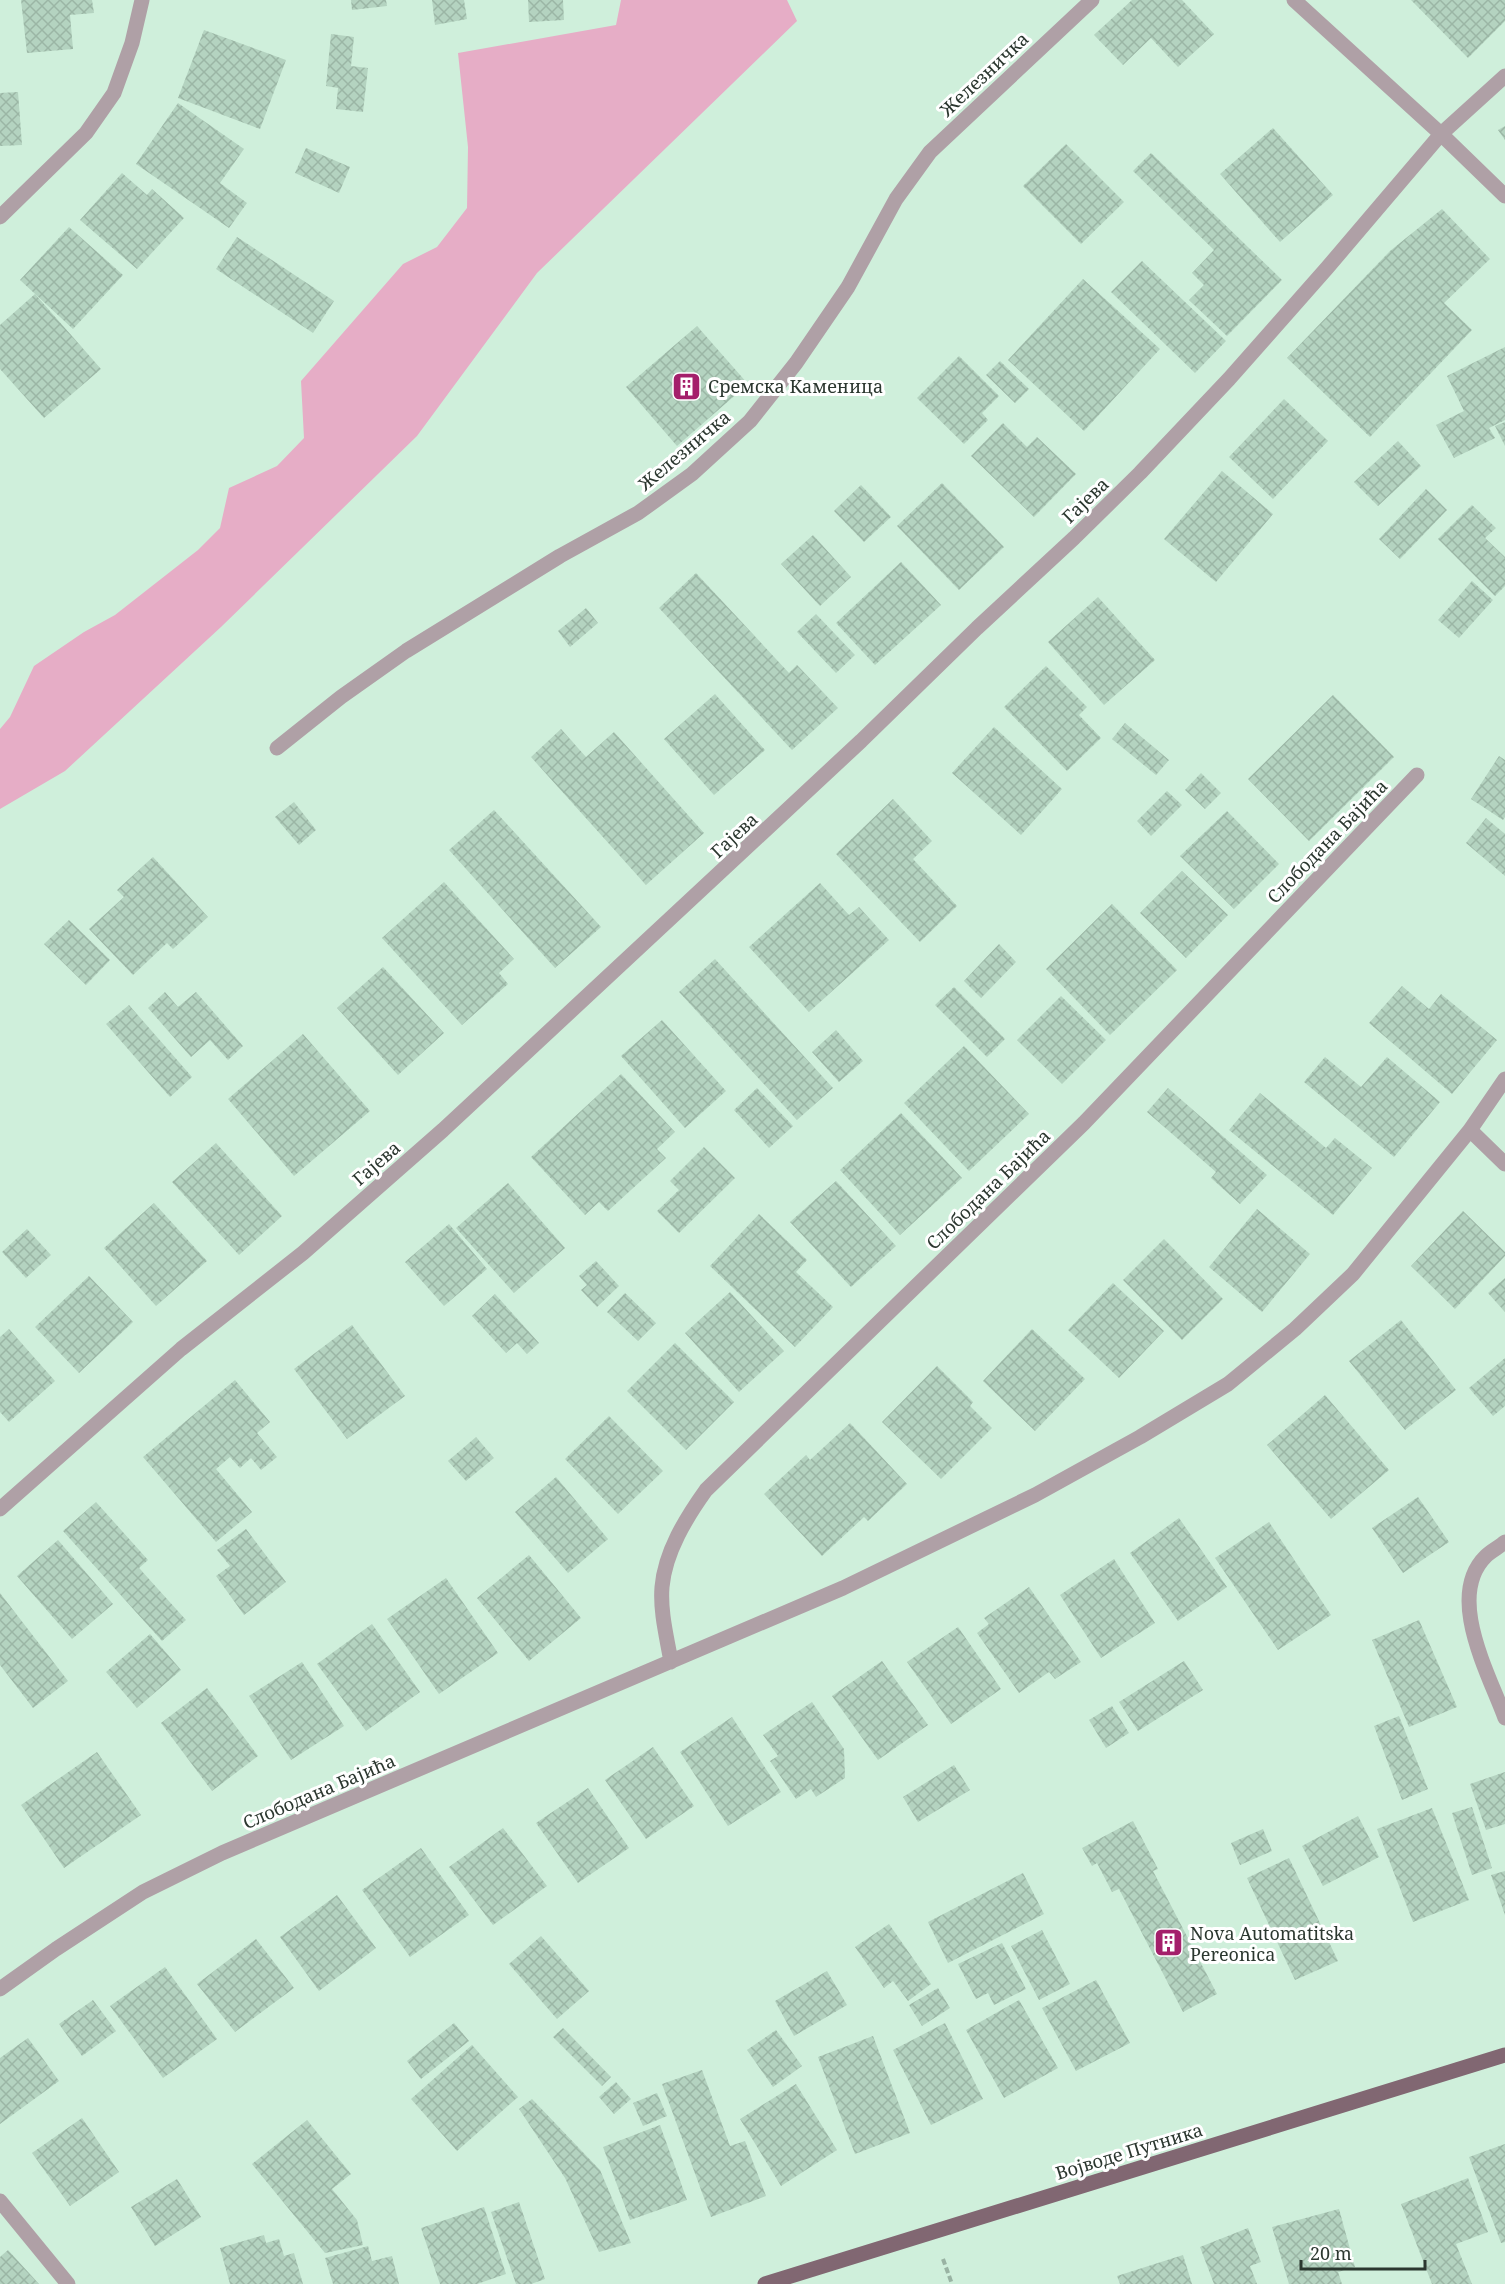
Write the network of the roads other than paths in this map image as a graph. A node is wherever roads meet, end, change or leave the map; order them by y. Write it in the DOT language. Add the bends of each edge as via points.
graph roads {
  1 [pos="142,0"];
  2 [pos="1092,0"];
  3 [pos="1294,0"];
  4 [pos="1505,76"];
  5 [pos="1441,134"];
  6 [pos="1505,196"];
  7 [pos="0,218"];
  8 [pos="277,748"];
  9 [pos="1417,775"];
  10 [pos="1505,1079"];
  11 [pos="1470,1130"];
  12 [pos="1505,1164"];
  13 [pos="0,1509"];
  14 [pos="1505,1542"];
  15 [pos="671,1662"];
  16 [pos="1505,1718"];
  17 [pos="0,1989"];
  18 [pos="1505,2055"];
  19 [pos="0,2201"];
  20 [pos="68,2284"];
  21 [pos="765,2284"];
  1 -- 7 [label="street" via="114,93 86,133"];
  2 -- 8 [label="street, Железничка" via="930,152 896,199 848,287 750,421 692,474 638,513 406,651"];
  3 -- 5 [label="street"];
  4 -- 5 [label="street, Гајева"];
  5 -- 6 [label="street"];
  5 -- 13 [label="street, Гајева" via="1282,320 1074,538 746,850 443,1130 303,1253 181,1349"];
  9 -- 15 [label="street, Слободана Бајића" via="1084,1123 706,1490 690,1512 667,1563 662,1588"];
  10 -- 11 [label="street, Слободана Бајића"];
  11 -- 12 [label="street"];
  11 -- 15 [label="street, Слободана Бајића" via="1353,1274 1228,1384 1035,1495 843,1588"];
  14 -- 16 [label="street" via="1485,1556 1474,1574 1468,1612"];
  15 -- 17 [label="street, Слободана Бајића" via="222,1853 143,1892"];
  18 -- 21 [label="main road, Војводе Путника"];
  19 -- 20 [label="street"];
}
